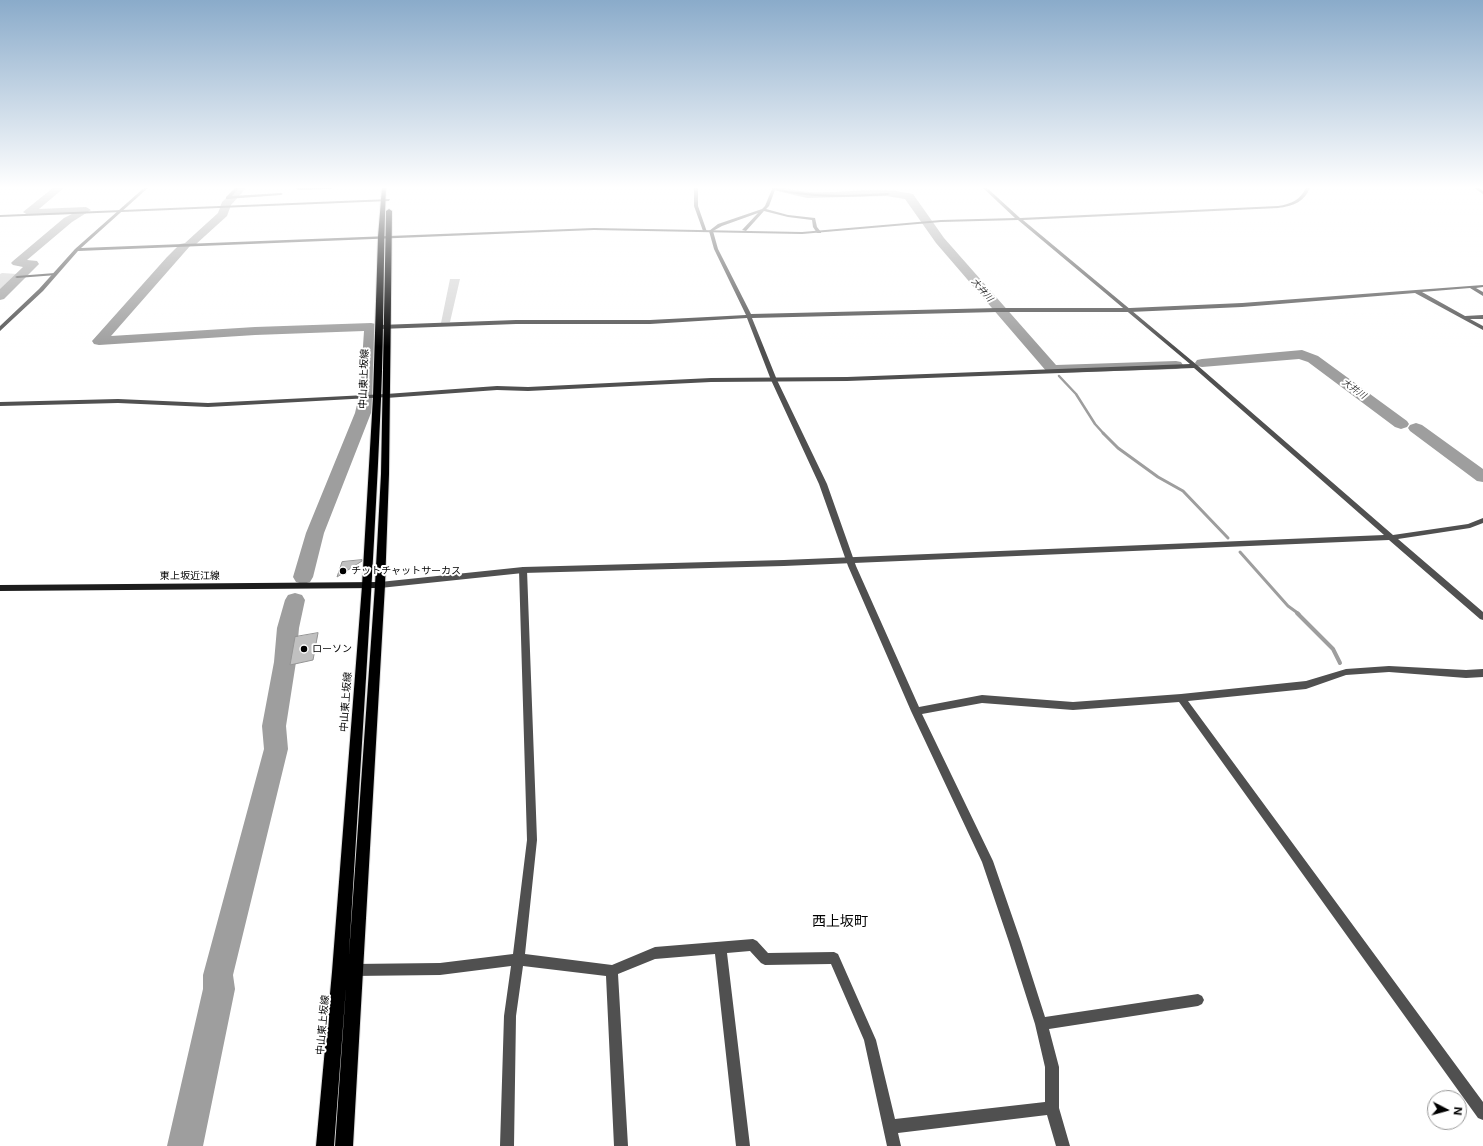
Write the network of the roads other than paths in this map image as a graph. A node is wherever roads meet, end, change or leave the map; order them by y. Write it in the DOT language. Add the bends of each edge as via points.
graph roads {
  1 [pos="87,240"];
  2 [pos="303,240"];
  3 [pos="385,240"];
  4 [pos="712,240"];
  5 [pos="1045,240"];
  6 [pos="77,250"];
  7 [pos="55,274"];
  8 [pos="17,276"];
  9 [pos="1483,286"];
  10 [pos="1470,287"];
  11 [pos="1416,291"];
  12 [pos="1483,294"];
  13 [pos="1130,310"];
  14 [pos="749,316"];
  15 [pos="1483,317"];
  16 [pos="1464,318"];
  17 [pos="383,327"];
  18 [pos="1483,328"];
  19 [pos="0,329"];
  20 [pos="1196,366"];
  21 [pos="774,380"];
  22 [pos="386,396"];
  23 [pos="377,397"];
  24 [pos="0,404"];
  25 [pos="1483,520"];
  26 [pos="1393,538"];
  27 [pos="850,560"];
  28 [pos="523,570"];
  29 [pos="373,586"];
  30 [pos="0,588"];
  31 [pos="1483,617"];
  32 [pos="1483,673"];
  33 [pos="1181,698"];
  34 [pos="916,711"];
  35 [pos="720,948"];
  36 [pos="518,959"];
  37 [pos="356,970"];
  38 [pos="612,971"];
  39 [pos="340,972"];
  40 [pos="1198,1000"];
  41 [pos="1041,1024"];
  42 [pos="1052,1108"];
  43 [pos="1483,1113"];
  44 [pos="889,1127"];
  45 [pos="324,1146"];
  46 [pos="344,1146"];
  47 [pos="507,1146"];
  48 [pos="621,1146"];
  49 [pos="743,1146"];
  50 [pos="894,1146"];
  51 [pos="1063,1146"];
  1 -- 6 [label="street"];
  2 -- 6 [label="street"];
  3 -- 17 [label="main road, 中山東上坂線"];
  4 -- 14 [label="street"];
  5 -- 13 [label="street"];
  6 -- 7 [label="street"];
  7 -- 8 [label="street"];
  7 -- 19 [label="street"];
  9 -- 10 [label="street"];
  10 -- 11 [label="street"];
  10 -- 12 [label="street"];
  11 -- 13 [label="street" via="1242,305"];
  11 -- 16 [label="street"];
  13 -- 14 [label="street" via="1000,310"];
  13 -- 20 [label="street"];
  14 -- 17 [label="street" via="650,322 516,322"];
  14 -- 21 [label="street"];
  15 -- 16 [label="street"];
  16 -- 18 [label="street"];
  17 -- 22 [label="main road, 中山東上坂線"];
  17 -- 23 [label="main road, 中山東上坂線"];
  20 -- 21 [label="street"];
  20 -- 26 [label="street"];
  21 -- 22 [label="street" via="498,388"];
  21 -- 27 [label="street" via="823,484"];
  22 -- 23 [label="street"];
  22 -- 29 [label="main road, 中山東上坂線" via="385,474"];
  23 -- 24 [label="street" via="208,405 118,401"];
  23 -- 29 [label="main road, 中山東上坂線"];
  25 -- 26 [label="street" via="1470,526"];
  26 -- 27 [label="street"];
  26 -- 31 [label="street"];
  27 -- 28 [label="street"];
  27 -- 34 [label="street"];
  28 -- 29 [label="street"];
  28 -- 36 [label="street" via="532,840"];
  29 -- 30 [label="main road, 東上坂近江線"];
  29 -- 37 [label="main road, 中山東上坂線"];
  29 -- 39 [label="main road, 中山東上坂線"];
  32 -- 33 [label="street" via="1389,669 1346,672 1306,684"];
  33 -- 34 [label="street" via="1073,706 982,699"];
  33 -- 43 [label="street"];
  34 -- 41 [label="street" via="987,861"];
  35 -- 38 [label="street" via="655,953"];
  35 -- 44 [label="street" via="753,945 765,959 834,958 870,1040"];
  35 -- 49 [label="street"];
  36 -- 37 [label="street" via="440,969"];
  36 -- 38 [label="street"];
  36 -- 47 [label="street" via="510,1016"];
  37 -- 39 [label="street"];
  37 -- 46 [label="main road, 中山東上坂線"];
  38 -- 48 [label="street"];
  39 -- 45 [label="main road, 中山東上坂線"];
  40 -- 41 [label="street"];
  41 -- 42 [label="street" via="1052,1066"];
  42 -- 44 [label="street"];
  42 -- 51 [label="street"];
  44 -- 50 [label="street"];
}
